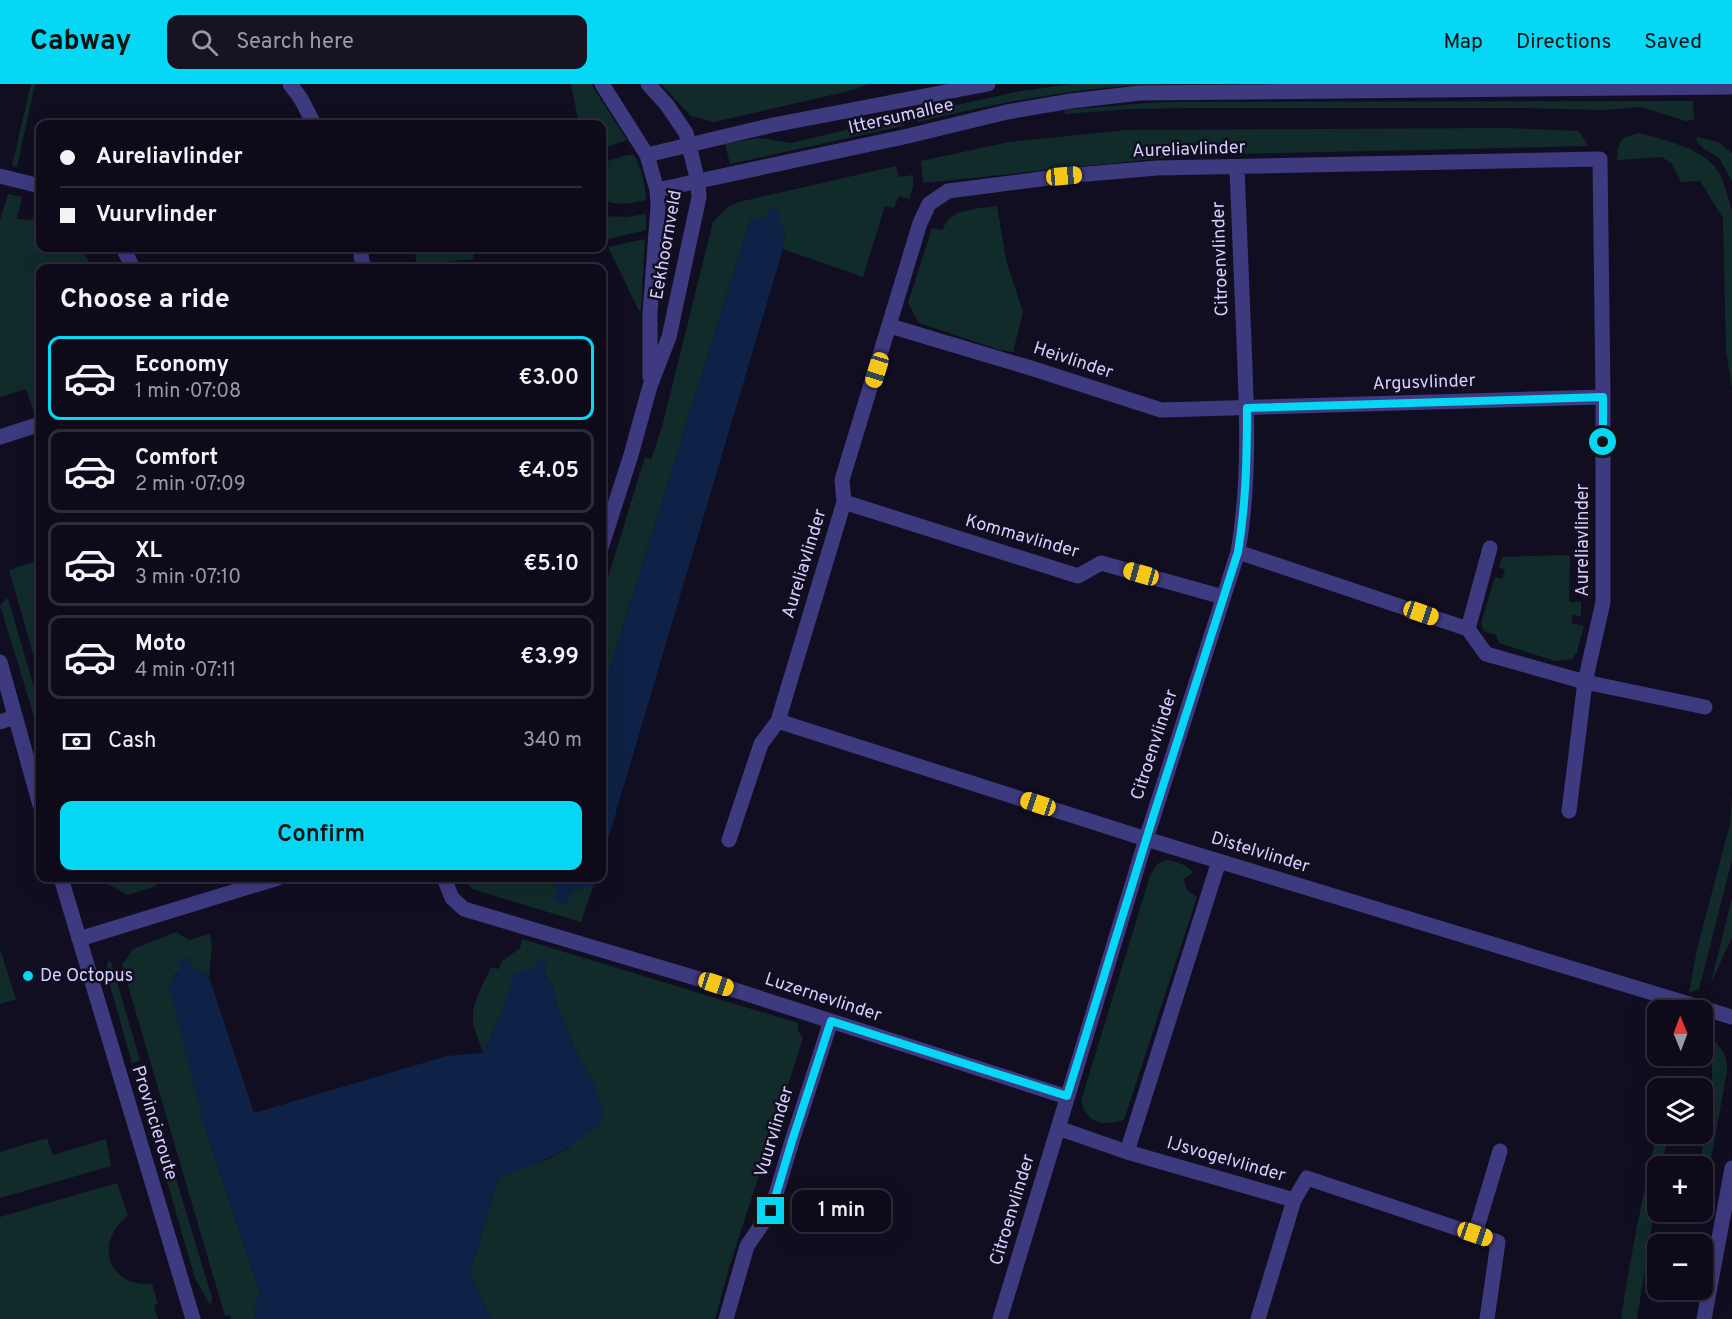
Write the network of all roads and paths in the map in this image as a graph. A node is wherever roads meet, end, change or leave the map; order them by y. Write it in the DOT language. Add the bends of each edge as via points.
graph roads {
  1 [pos="290,84"];
  2 [pos="602,84"];
  3 [pos="648,84"];
  4 [pos="988,84"];
  5 [pos="1732,87"];
  6 [pos="312,120"];
  7 [pos="688,144"];
  8 [pos="647,155"];
  9 [pos="1237,168"];
  10 [pos="0,176"];
  11 [pos="698,182"];
  12 [pos="36,185"];
  13 [pos="657,190"];
  14 [pos="890,326"];
  15 [pos="650,386"];
  16 [pos="1603,397"];
  17 [pos="1247,408"];
  18 [pos="36,425"];
  19 [pos="0,437"];
  20 [pos="844,502"];
  21 [pos="606,533"];
  22 [pos="1490,548"];
  23 [pos="1238,552"];
  24 [pos="1223,597"];
  25 [pos="1468,629"];
  26 [pos="0,662"];
  27 [pos="1586,682"];
  28 [pos="1705,707"];
  29 [pos="15,717"];
  30 [pos="778,721"];
  31 [pos="0,722"];
  32 [pos="36,791"];
  33 [pos="1569,811"];
  34 [pos="1146,839"];
  35 [pos="729,840"];
  36 [pos="1219,861"];
  37 [pos="62,882"];
  38 [pos="265,882"];
  39 [pos="446,882"];
  40 [pos="79,939"];
  41 [pos="1732,1017"];
  42 [pos="831,1021"];
  43 [pos="1067,1096"];
  44 [pos="1058,1128"];
  45 [pos="1500,1151"];
  46 [pos="1126,1152"];
  47 [pos="1732,1168"];
  48 [pos="1294,1200"];
  49 [pos="1475,1234"];
  50 [pos="193,1319"];
  51 [pos="726,1319"];
  52 [pos="1000,1319"];
  53 [pos="1258,1319"];
  54 [pos="1487,1319"];
  55 [pos="1704,1319"];
  1 -- 6 [label="street"];
  2 -- 8 [label="street, Eekhoornveld"];
  3 -- 7 [label="street, Eekhoornveld" via="686,133"];
  4 -- 7 [label="street, Ittersumallee"];
  5 -- 11 [label="street, Ittersumallee" via="1140,93 1007,112"];
  7 -- 8 [label="street, Ittersumallee"];
  7 -- 11 [label="street, Eekhoornveld"];
  8 -- 13 [label="street, Eekhoornveld"];
  9 -- 14 [label="street, Aureliavlinder" via="1157,168 948,190 928,204"];
  9 -- 16 [label="street, Aureliavlinder" via="1600,159"];
  9 -- 17 [label="street, Citroenvlinder"];
  10 -- 12 [label="street"];
  11 -- 13 [label="street, Ittersumallee"];
  11 -- 15 [label="street, Eekhoornveld" via="699,197 669,337"];
  13 -- 15 [label="street, Eekhoornveld"];
  14 -- 17 [label="street, Heivlinder" via="1161,410"];
  14 -- 20 [label="street, Aureliavlinder" via="843,480"];
  15 -- 21 [label="street, Eekhoornveld"];
  16 -- 17 [label="street, Argusvlinder"];
  16 -- 27 [label="street, Aureliavlinder" via="1603,602"];
  17 -- 23 [label="street, Citroenvlinder" via="1247,479"];
  18 -- 19 [label="street"];
  20 -- 24 [label="street, Kommavlinder" via="1078,576 1101,563"];
  20 -- 30 [label="street, Aureliavlinder"];
  22 -- 25 [label="street"];
  23 -- 24 [label="street, Citroenvlinder"];
  23 -- 25 [label="street"];
  24 -- 34 [label="street, Citroenvlinder"];
  25 -- 27 [label="street" via="1486,654"];
  26 -- 29 [label="street"];
  27 -- 28 [label="street"];
  27 -- 33 [label="street, Aureliavlinder"];
  29 -- 31 [label="street"];
  29 -- 32 [label="street"];
  30 -- 34 [label="street, Distelvlinder"];
  30 -- 35 [label="street, Aureliavlinder" via="761,744"];
  34 -- 36 [label="street, Distelvlinder"];
  34 -- 43 [label="street, Citroenvlinder"];
  36 -- 41 [label="street, Distelvlinder"];
  36 -- 46 [label="street"];
  37 -- 40 [label="street, Provincieroute"];
  38 -- 40 [label="street"];
  39 -- 42 [label="street, Luzernevlinder" via="452,898 464,909"];
  40 -- 50 [label="street, Provincieroute"];
  42 -- 43 [label="street, Luzernevlinder"];
  42 -- 51 [label="street, Vuurvlinder" via="771,1211 747,1246"];
  43 -- 44 [label="street, Citroenvlinder"];
  44 -- 46 [label="street, IJsvogelvlinder"];
  44 -- 52 [label="street, Citroenvlinder"];
  45 -- 49 [label="street"];
  46 -- 48 [label="street, IJsvogelvlinder"];
  47 -- 55 [label="street"];
  48 -- 49 [label="street, IJsvogelvlinder" via="1307,1178"];
  48 -- 53 [label="street"];
  49 -- 54 [label="street, IJsvogelvlinder" via="1498,1242"];
}
